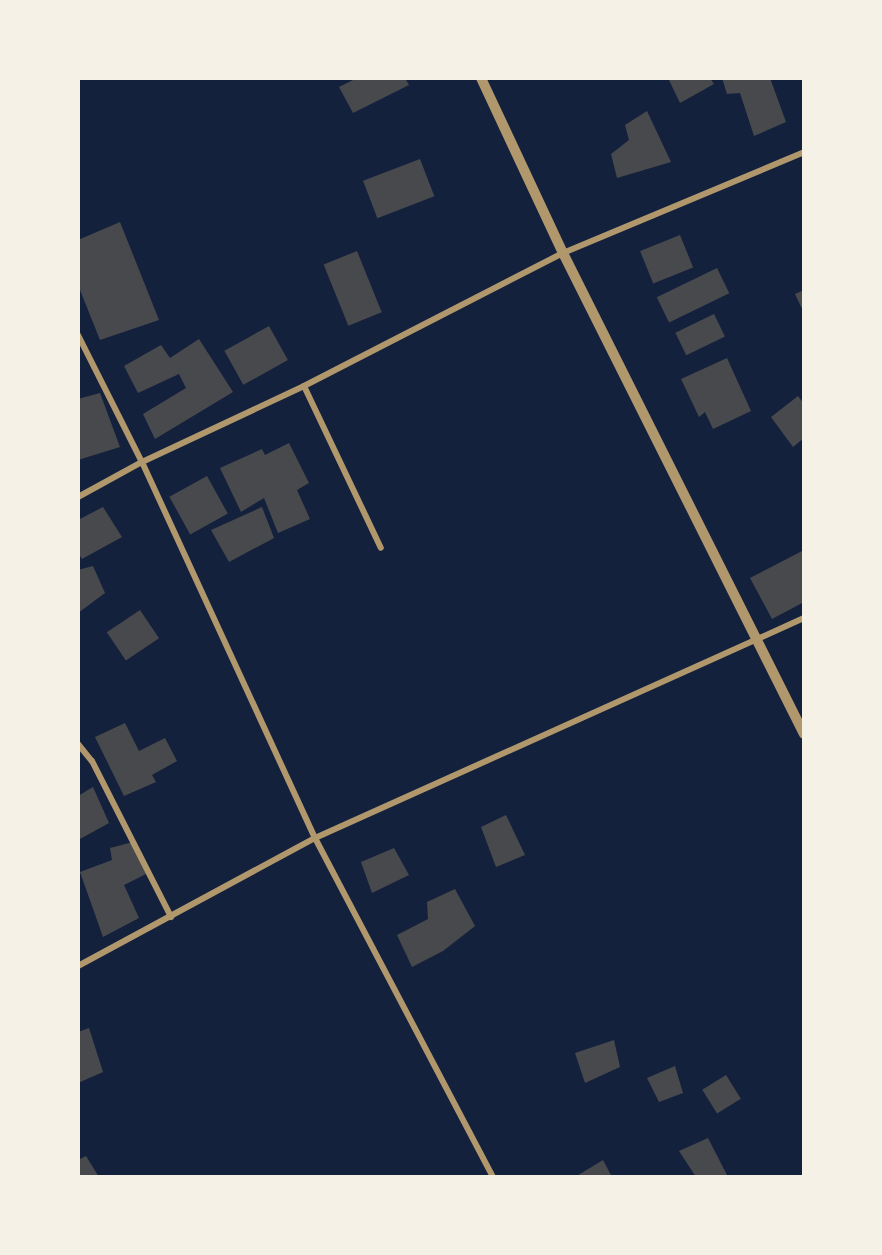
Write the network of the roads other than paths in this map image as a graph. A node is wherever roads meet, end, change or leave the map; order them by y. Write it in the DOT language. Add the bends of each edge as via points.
graph roads {
  1 [pos="481,78"];
  2 [pos="804,152"];
  3 [pos="563,253"];
  4 [pos="78,335"];
  5 [pos="304,386"];
  6 [pos="142,462"];
  7 [pos="78,497"];
  8 [pos="381,548"];
  9 [pos="804,618"];
  10 [pos="755,642"];
  11 [pos="804,734"];
  12 [pos="78,744"];
  13 [pos="315,838"];
  14 [pos="171,917"];
  15 [pos="78,966"];
  16 [pos="493,1177"];
  1 -- 3 [label="street"];
  2 -- 3 [label="street"];
  3 -- 5 [label="street"];
  3 -- 10 [label="street"];
  4 -- 6 [label="street"];
  5 -- 6 [label="street"];
  5 -- 8 [label="street"];
  6 -- 7 [label="street"];
  6 -- 13 [label="street"];
  9 -- 10 [label="street"];
  10 -- 11 [label="street"];
  10 -- 13 [label="street"];
  12 -- 14 [label="street" via="92,761"];
  13 -- 14 [label="street"];
  13 -- 16 [label="street"];
  14 -- 15 [label="street"];
}
